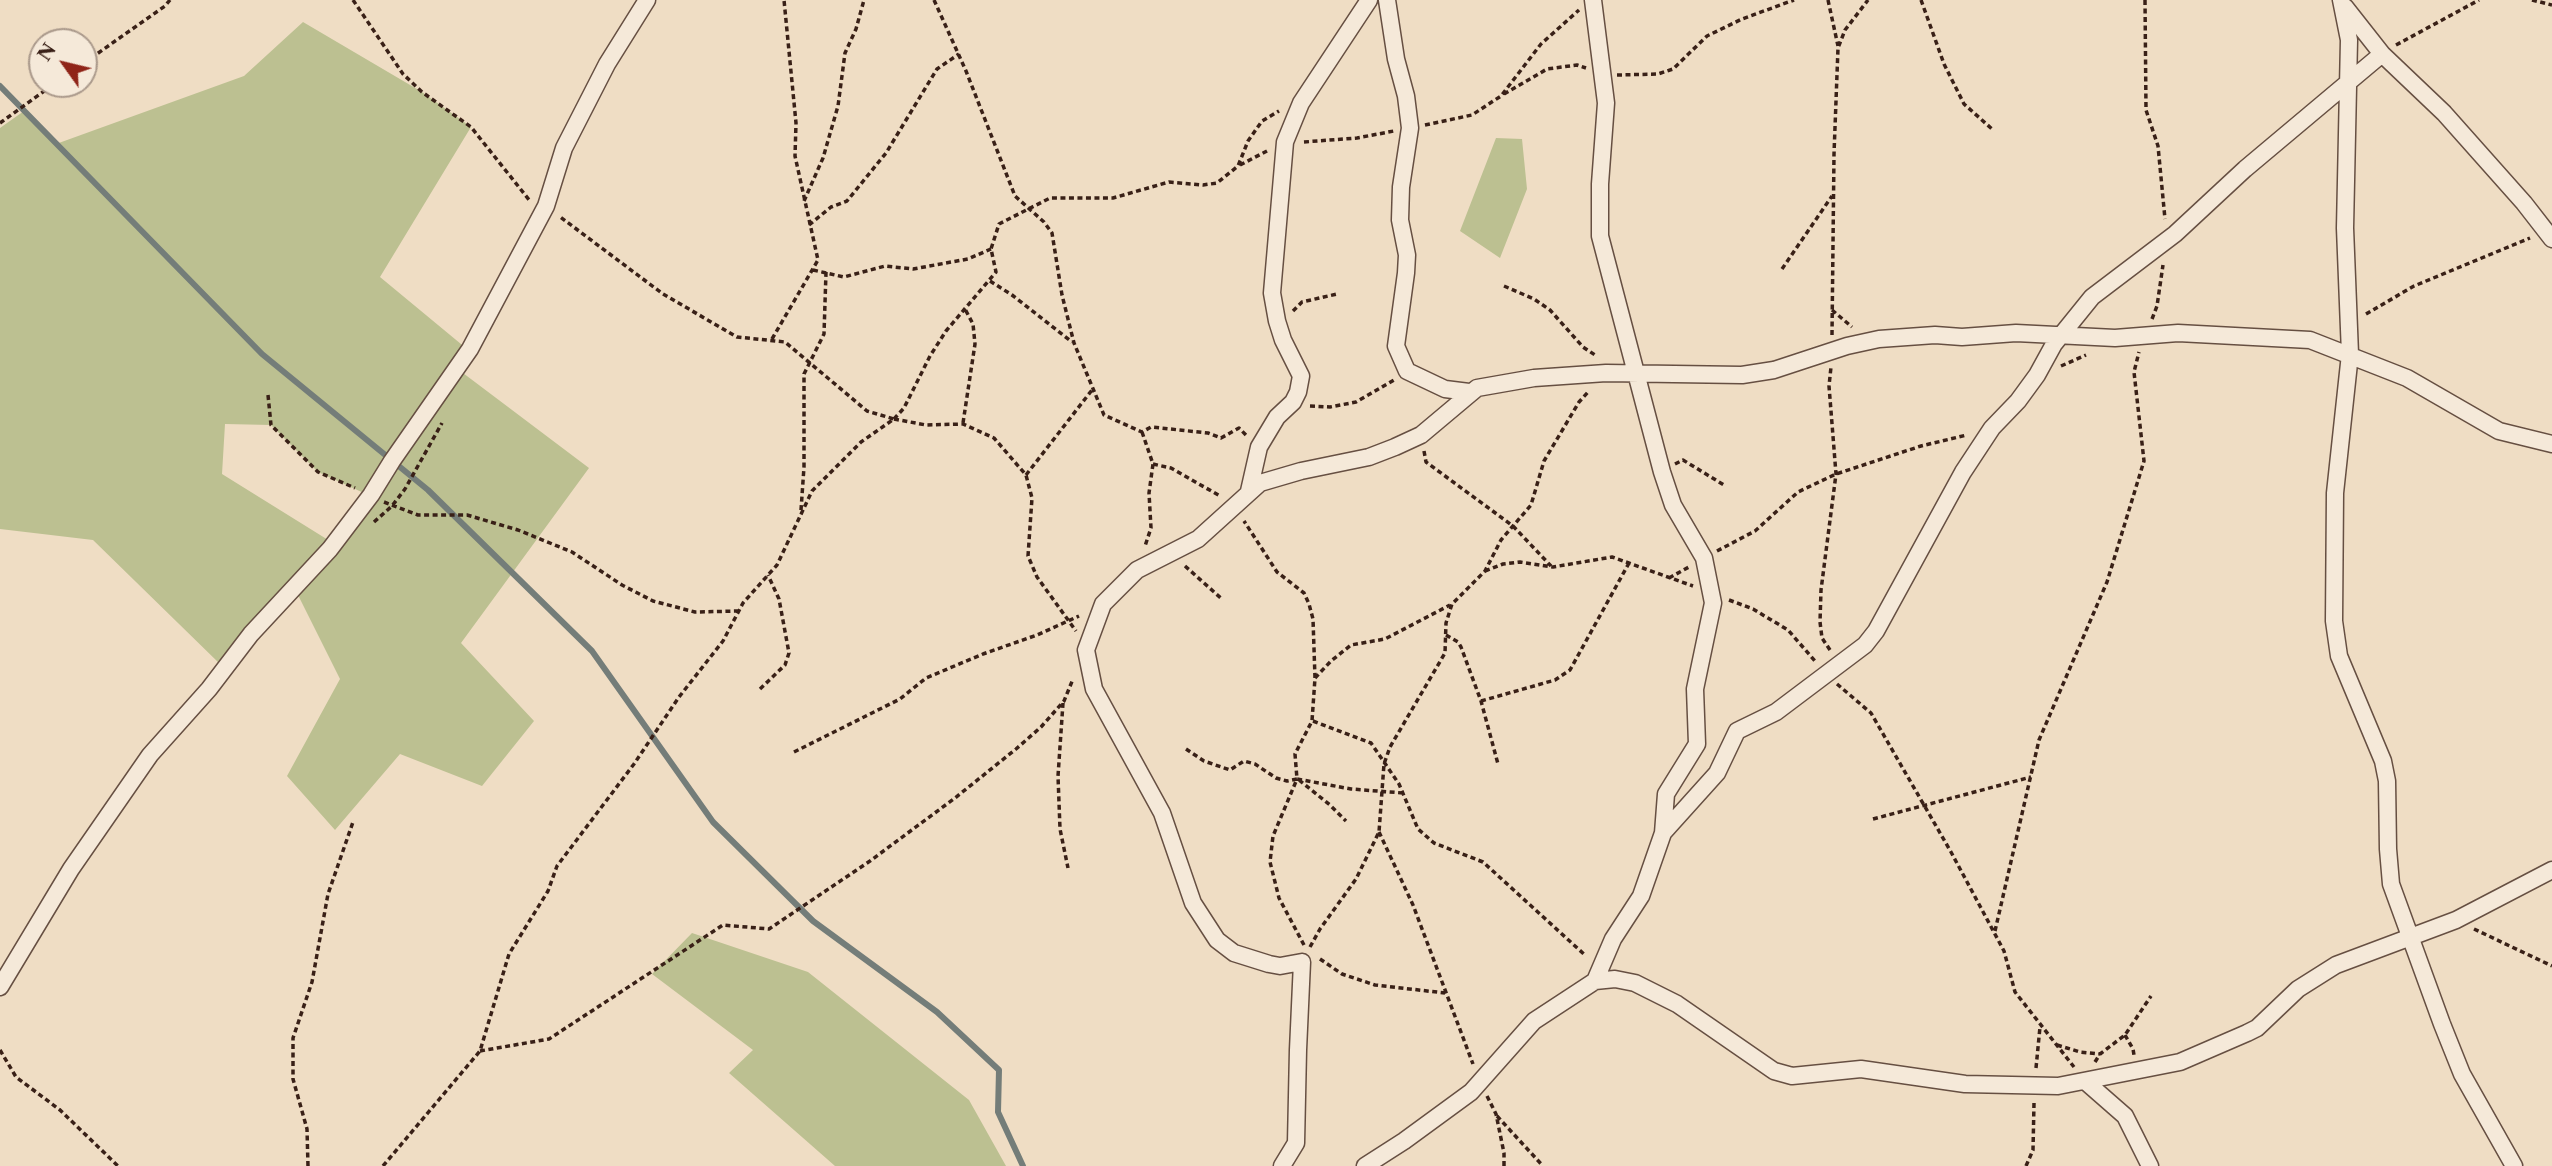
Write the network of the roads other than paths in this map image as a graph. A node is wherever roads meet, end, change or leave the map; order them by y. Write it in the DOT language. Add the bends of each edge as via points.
graph roads {
  1 [pos="648,0"];
  2 [pos="1368,0"];
  3 [pos="1388,0"];
  4 [pos="1593,0"];
  5 [pos="2343,2"];
  6 [pos="2382,54"];
  7 [pos="2347,83"];
  8 [pos="2549,235"];
  9 [pos="2060,335"];
  10 [pos="2350,354"];
  11 [pos="1635,373"];
  12 [pos="1469,392"];
  13 [pos="2552,444"];
  14 [pos="1249,491"];
  15 [pos="1663,833"];
  16 [pos="2552,870"];
  17 [pos="2411,937"];
  18 [pos="1598,975"];
  19 [pos="0,987"];
  20 [pos="2085,1081"];
  21 [pos="1282,1166"];
  22 [pos="1364,1166"];
  23 [pos="2150,1166"];
  24 [pos="2514,1166"];
  1 -- 19 [label="street" via="607,64 565,148 544,211 470,349 330,549 251,634 150,755 71,869"];
  2 -- 14 [label="street" via="1301,103 1284,142 1272,293 1286,347 1301,376 1298,392 1259,447"];
  3 -- 12 [label="street" via="1410,128 1400,220 1406,273 1396,346 1407,371 1445,389"];
  4 -- 11 [label="street" via="1606,103 1600,236"];
  5 -- 6 [label="street"];
  5 -- 7 [label="street" via="2349,40"];
  6 -- 7 [label="street"];
  6 -- 8 [label="street" via="2444,113"];
  7 -- 9 [label="street" via="2167,240 2092,297"];
  7 -- 10 [label="street" via="2345,228"];
  9 -- 10 [label="street" via="2310,340"];
  9 -- 11 [label="street" via="1879,339 1773,370 1703,376"];
  9 -- 15 [label="street" via="2037,375 1992,428 1963,472 1865,645 1776,712 1737,731 1717,773"];
  10 -- 13 [label="street" via="2407,377 2499,431"];
  10 -- 17 [label="street" via="2335,493 2334,621 2339,656 2383,761 2392,884"];
  11 -- 12 [label="street" via="1604,366"];
  11 -- 15 [label="street" via="1673,505 1704,558 1713,603 1695,689 1697,744 1666,794"];
  12 -- 14 [label="street" via="1422,435 1369,457 1282,476"];
  14 -- 21 [label="street" via="1198,539 1137,570 1103,604 1086,650 1094,689 1162,813 1193,902 1217,940 1246,958 1280,966 1305,957 1296,1143"];
  15 -- 18 [label="street" via="1641,896 1613,939"];
  16 -- 17 [label="street" via="2456,920"];
  17 -- 20 [label="street" via="2336,965 2298,989 2257,1028 2213,1048 2180,1062"];
  17 -- 24 [label="street" via="2462,1074"];
  18 -- 20 [label="street" via="1634,983 1677,1004 1769,1068 1792,1076 1861,1069 1965,1084 2058,1086"];
  18 -- 22 [label="street" via="1534,1021 1471,1092"];
  20 -- 23 [label="street" via="2125,1116"];
}
